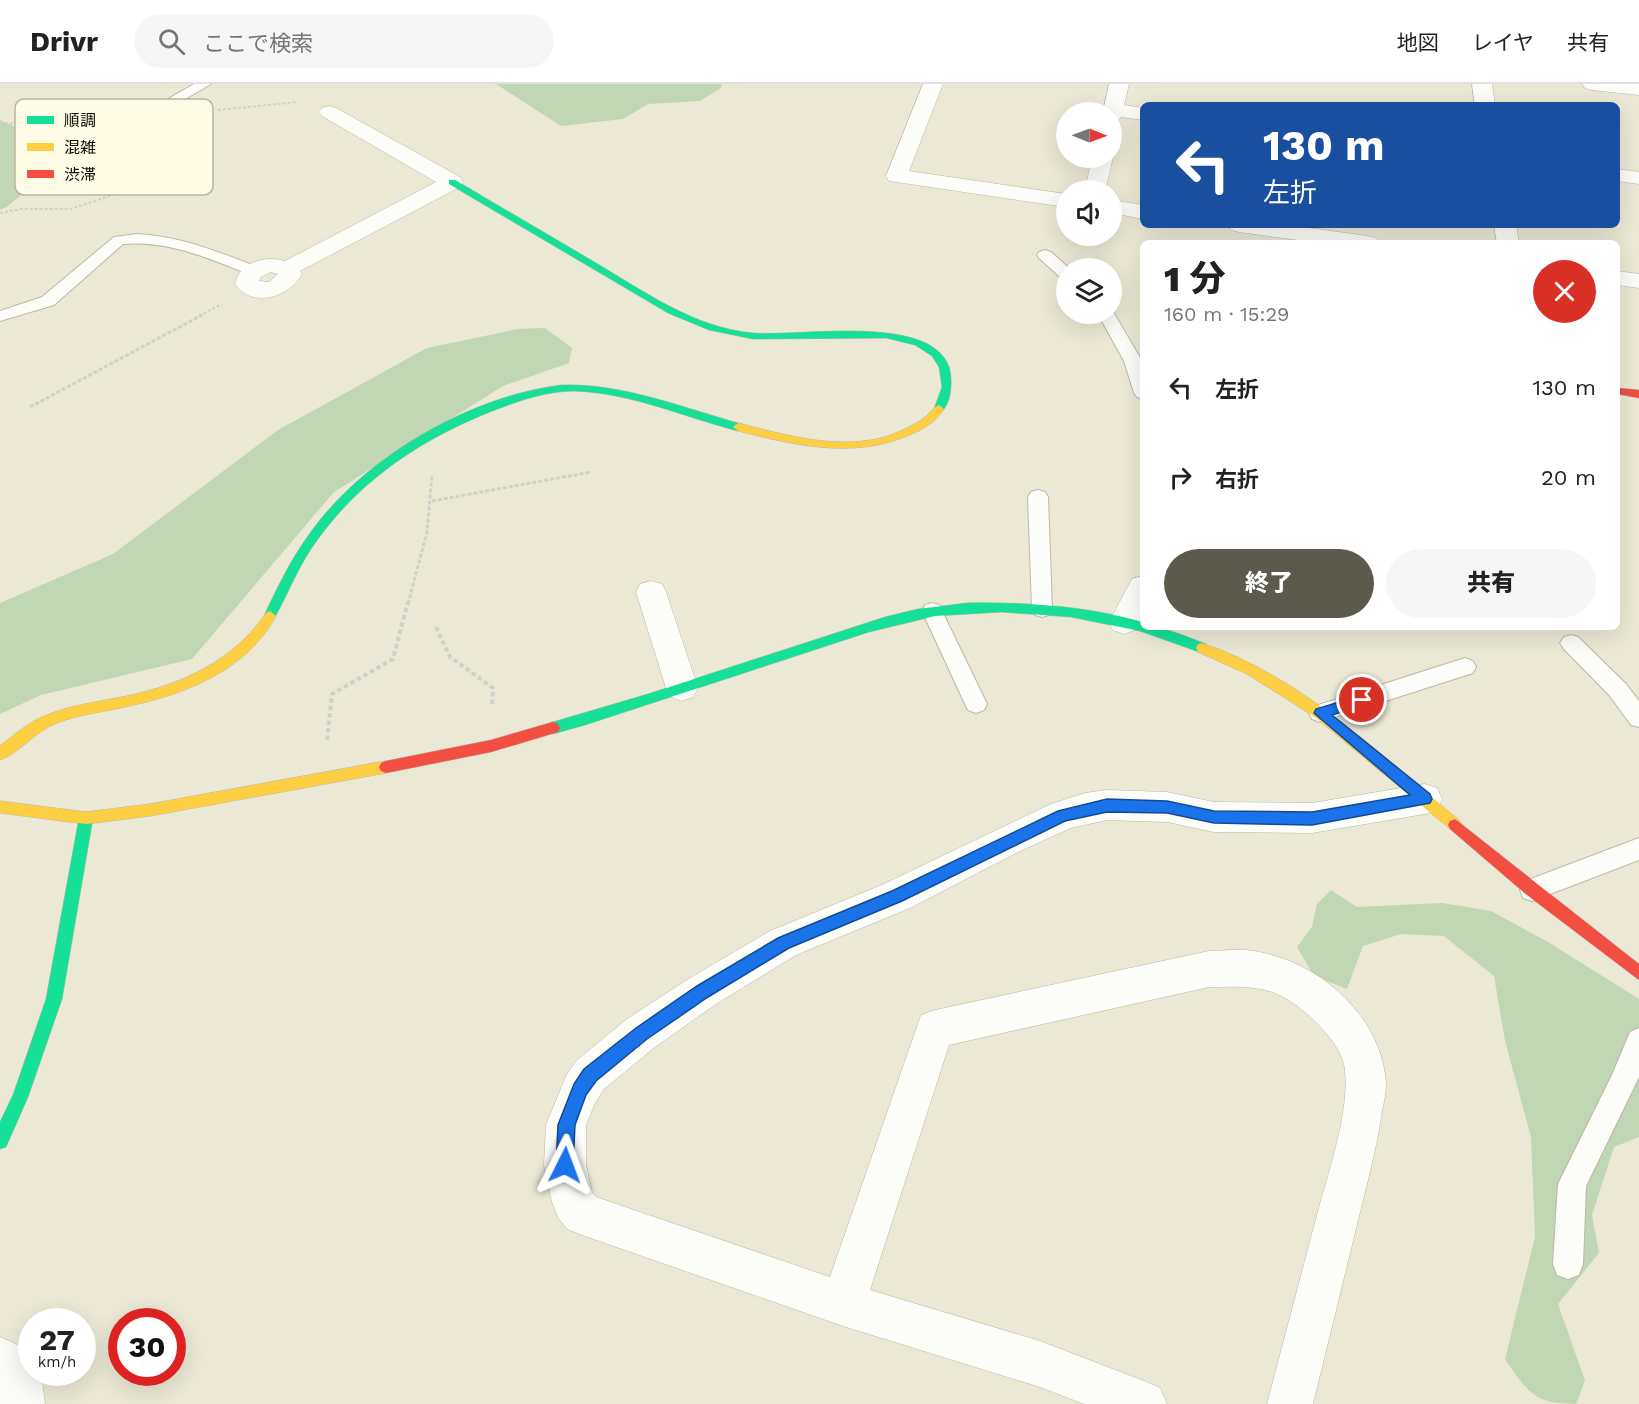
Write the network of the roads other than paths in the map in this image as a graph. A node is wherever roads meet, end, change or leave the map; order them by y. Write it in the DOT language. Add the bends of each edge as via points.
graph roads {
  1 [pos="204,84"];
  2 [pos="933,84"];
  3 [pos="1119,84"];
  4 [pos="1482,84"];
  5 [pos="1592,84"];
  6 [pos="1639,89"];
  7 [pos="176,99"];
  8 [pos="1115,102"];
  9 [pos="1485,102"];
  10 [pos="329,112"];
  11 [pos="1122,113"];
  12 [pos="1140,114"];
  13 [pos="1620,175"];
  14 [pos="1639,178"];
  15 [pos="452,182"];
  16 [pos="1056,200"];
  17 [pos="1122,209"];
  18 [pos="1140,212"];
  19 [pos="1260,228"];
  20 [pos="1346,240"];
  21 [pos="1045,255"];
  22 [pos="1056,265"];
  23 [pos="1620,278"];
  24 [pos="252,280"];
  25 [pos="1639,281"];
  26 [pos="0,316"];
  27 [pos="1112,324"];
  28 [pos="1140,384"];
  29 [pos="1620,391"];
  30 [pos="1639,394"];
  31 [pos="1038,497"];
  32 [pos="651,592"];
  33 [pos="1140,593"];
  34 [pos="1042,609"];
  35 [pos="932,611"];
  36 [pos="1124,622"];
  37 [pos="1140,627"];
  38 [pos="1150,630"];
  39 [pos="1570,643"];
  40 [pos="1465,668"];
  41 [pos="682,688"];
  42 [pos="976,704"];
  43 [pos="1320,713"];
  44 [pos="1639,718"];
  45 [pos="0,754"];
  46 [pos="1425,799"];
  47 [pos="0,807"];
  48 [pos="86,818"];
  49 [pos="1639,849"];
  50 [pos="1532,890"];
  51 [pos="1639,973"];
  52 [pos="1639,1041"];
  53 [pos="0,1141"];
  54 [pos="1568,1264"];
  55 [pos="843,1304"];
  56 [pos="0,1360"];
  57 [pos="22,1404"];
  58 [pos="1144,1404"];
  59 [pos="1290,1404"];
  1 -- 7 [label="lane"];
  2 -- 16 [label="street" via="897,176"];
  3 -- 8 [label="street"];
  4 -- 9 [label="street"];
  5 -- 6 [label="street"];
  10 -- 15 [label="street"];
  11 -- 12 [label="street"];
  13 -- 14 [label="street"];
  15 -- 24 [label="street" via="287,269 290,274 284,284 271,289"];
  15 -- 45 [label="street" via="671,311 711,327 738,334 868,335 917,342 944,364 948,390 943,406 920,427 884,441 816,444 780,438 618,393 553,388 526,393 440,428 404,448 338,502 315,531 292,568 268,620 246,648 175,688 74,711 44,722"];
  17 -- 18 [label="street"];
  19 -- 20 [label="street"];
  21 -- 22 [label="lane"];
  23 -- 25 [label="street"];
  24 -- 26 [label="lane" via="199,250 165,240 130,238 119,240 48,301"];
  27 -- 28 [label="lane"];
  29 -- 30 [label="street"];
  31 -- 34 [label="lane"];
  32 -- 41 [label="street"];
  33 -- 36 [label="street"];
  34 -- 35 [label="street" via="968,607"];
  34 -- 36 [label="street"];
  35 -- 41 [label="street"];
  35 -- 42 [label="lane"];
  36 -- 37 [label="street"];
  38 -- 43 [label="street" via="1190,642 1252,670"];
  39 -- 44 [label="lane" via="1618,690"];
  40 -- 43 [label="lane"];
  41 -- 48 [label="street" via="491,746 323,780"];
  43 -- 46 [label="street"];
  46 -- 50 [label="street"];
  46 -- 55 [label="street" via="1312,818 1214,817 1167,807 1107,805 1063,815 897,896 783,943 641,1033 590,1075 567,1125 565,1165 573,1202 582,1214"];
  47 -- 48 [label="street"];
  48 -- 53 [label="street" via="54,999 20,1097"];
  49 -- 50 [label="lane"];
  50 -- 51 [label="street"];
  52 -- 54 [label="lane" via="1623,1083 1572,1184"];
  55 -- 58 [label="street" via="1040,1364"];
  55 -- 59 [label="street" via="935,1029 1209,969 1245,968 1270,973 1296,983 1335,1014 1351,1035 1366,1086 1357,1142"];
  56 -- 57 [label="street" via="20,1378"];
}
